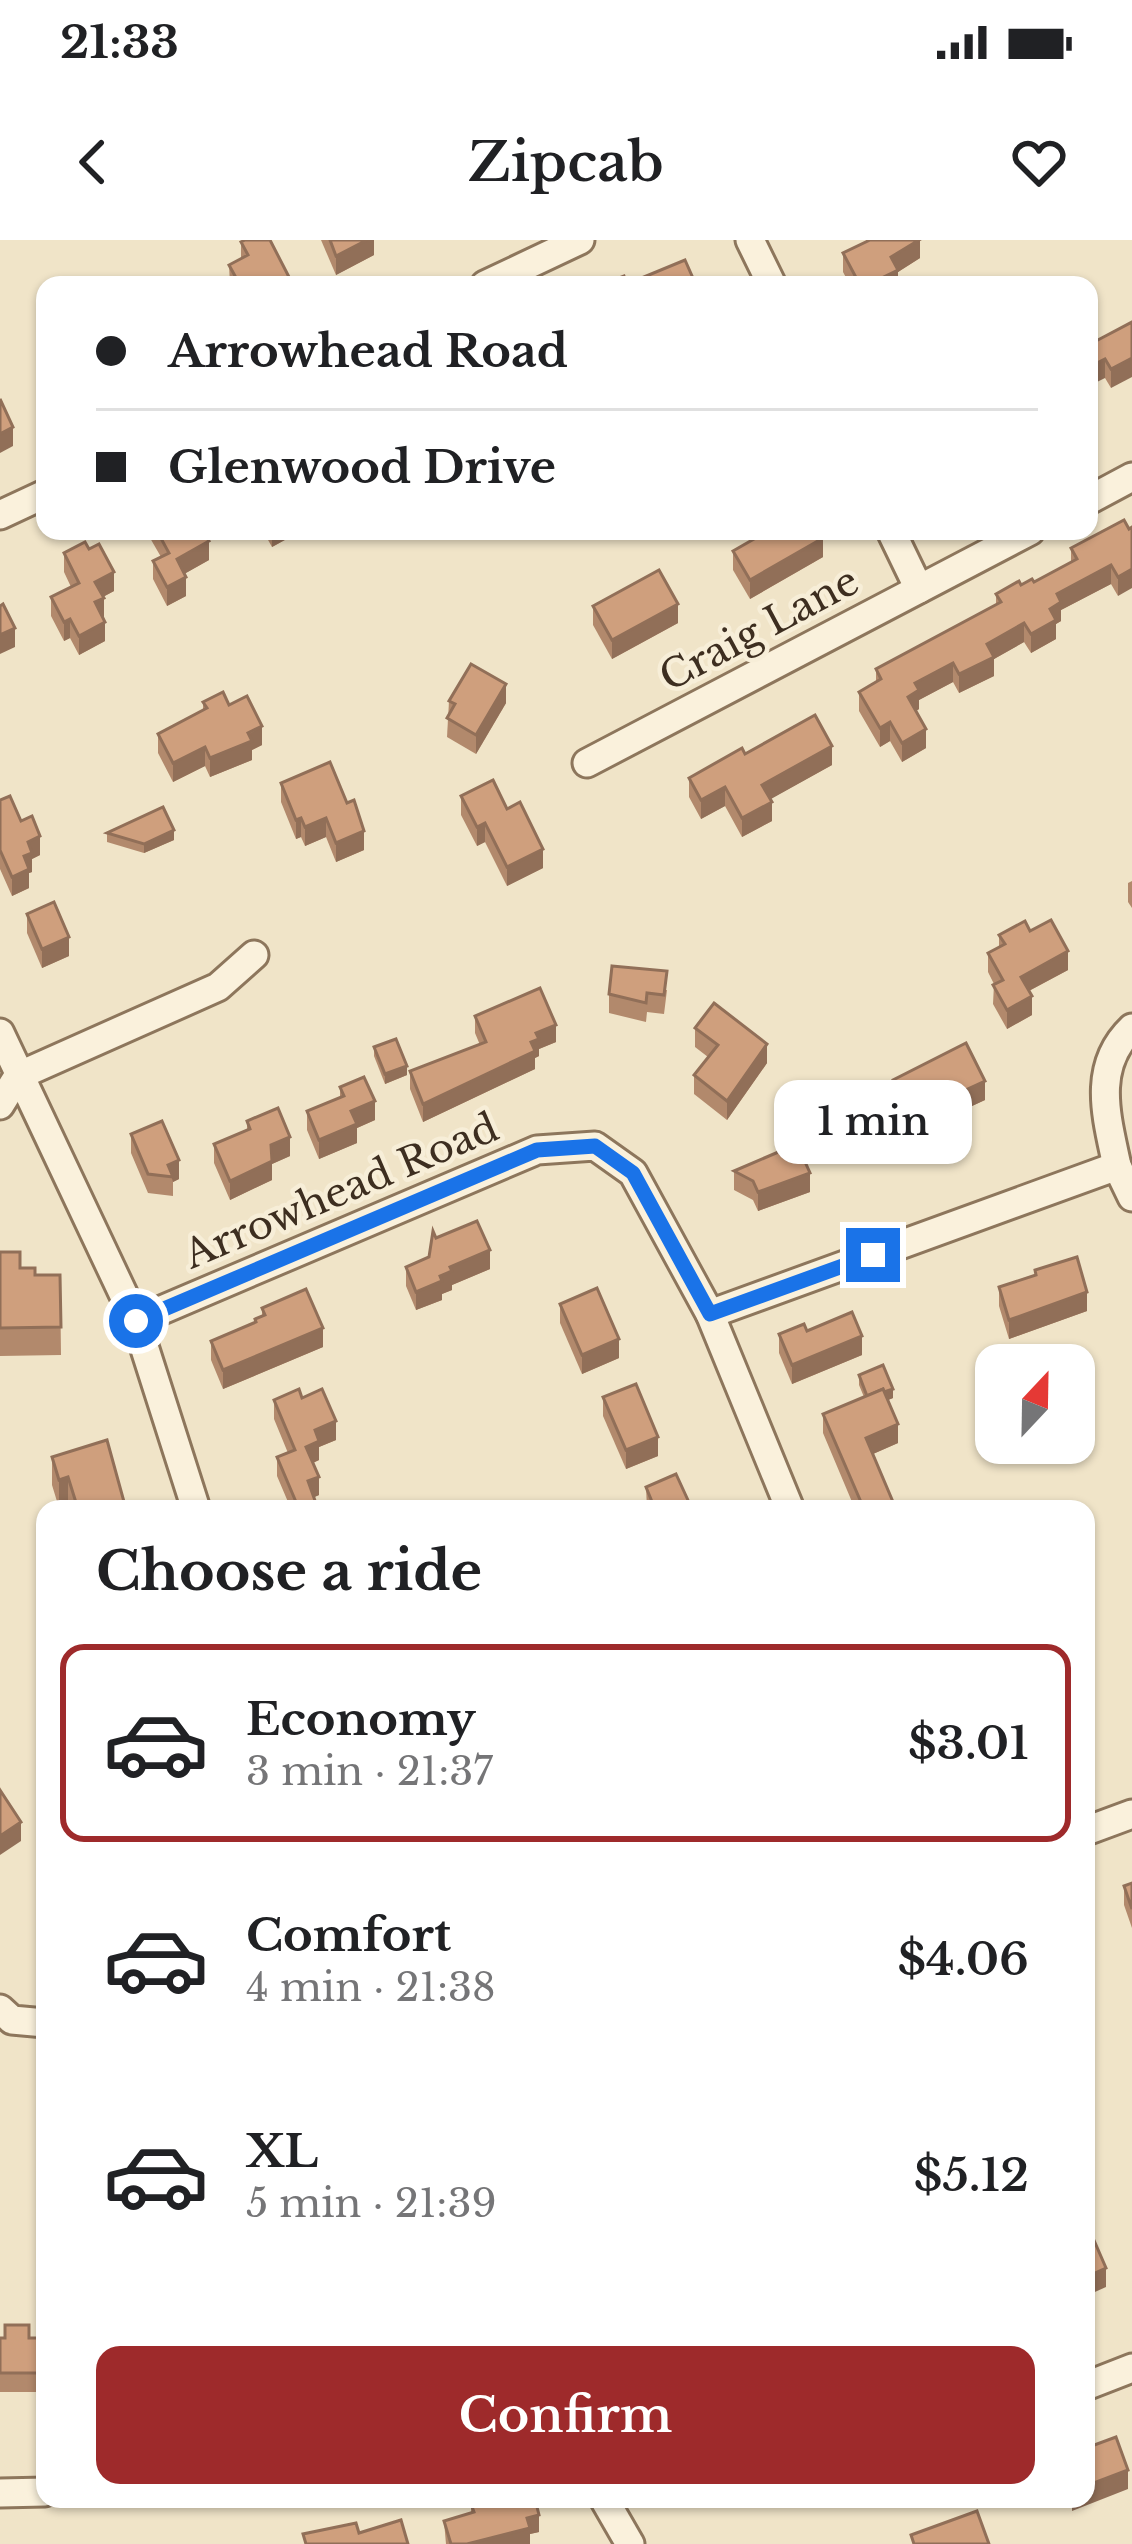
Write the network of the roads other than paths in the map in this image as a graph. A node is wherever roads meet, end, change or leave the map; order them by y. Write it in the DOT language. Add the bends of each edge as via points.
graph roads {
  1 [pos="580,240"];
  2 [pos="750,240"];
  3 [pos="504,276"];
  4 [pos="768,276"];
  5 [pos="1132,477"];
  6 [pos="1098,495"];
  7 [pos="36,498"];
  8 [pos="0,515"];
  9 [pos="895,540"];
  10 [pos="1013,540"];
  11 [pos="919,590"];
  12 [pos="587,763"];
  13 [pos="254,955"];
  14 [pos="1132,1028"];
  15 [pos="0,1033"];
  16 [pos="18,1076"];
  17 [pos="0,1106"];
  18 [pos="1117,1166"];
  19 [pos="1132,1197"];
  20 [pos="710,1314"];
  21 [pos="136,1321"];
  22 [pos="193,1500"];
  23 [pos="786,1500"];
  24 [pos="1132,1814"];
  25 [pos="1095,1828"];
  26 [pos="0,2009"];
  27 [pos="36,2022"];
  28 [pos="1132,2368"];
  29 [pos="1095,2382"];
  30 [pos="36,2492"];
  31 [pos="0,2493"];
  32 [pos="609,2508"];
  33 [pos="630,2544"];
  1 -- 3 [label="street"];
  2 -- 4 [label="street"];
  5 -- 6 [label="street"];
  7 -- 8 [label="street"];
  9 -- 11 [label="street"];
  10 -- 11 [label="street, Craig Lane"];
  11 -- 12 [label="street, Craig Lane"];
  13 -- 16 [label="street" via="218,987"];
  14 -- 18 [label="street" via="1102,1091"];
  15 -- 16 [label="street"];
  16 -- 17 [label="street"];
  16 -- 21 [label="street"];
  18 -- 19 [label="street"];
  18 -- 20 [label="street"];
  20 -- 21 [label="street, Arrowhead Road" via="633,1173 595,1146 537,1150"];
  20 -- 23 [label="street, Arrowhead Road"];
  21 -- 22 [label="street"];
  24 -- 25 [label="street"];
  26 -- 27 [label="street" via="12,2020"];
  28 -- 29 [label="street"];
  30 -- 31 [label="street"];
  32 -- 33 [label="street"];
}
